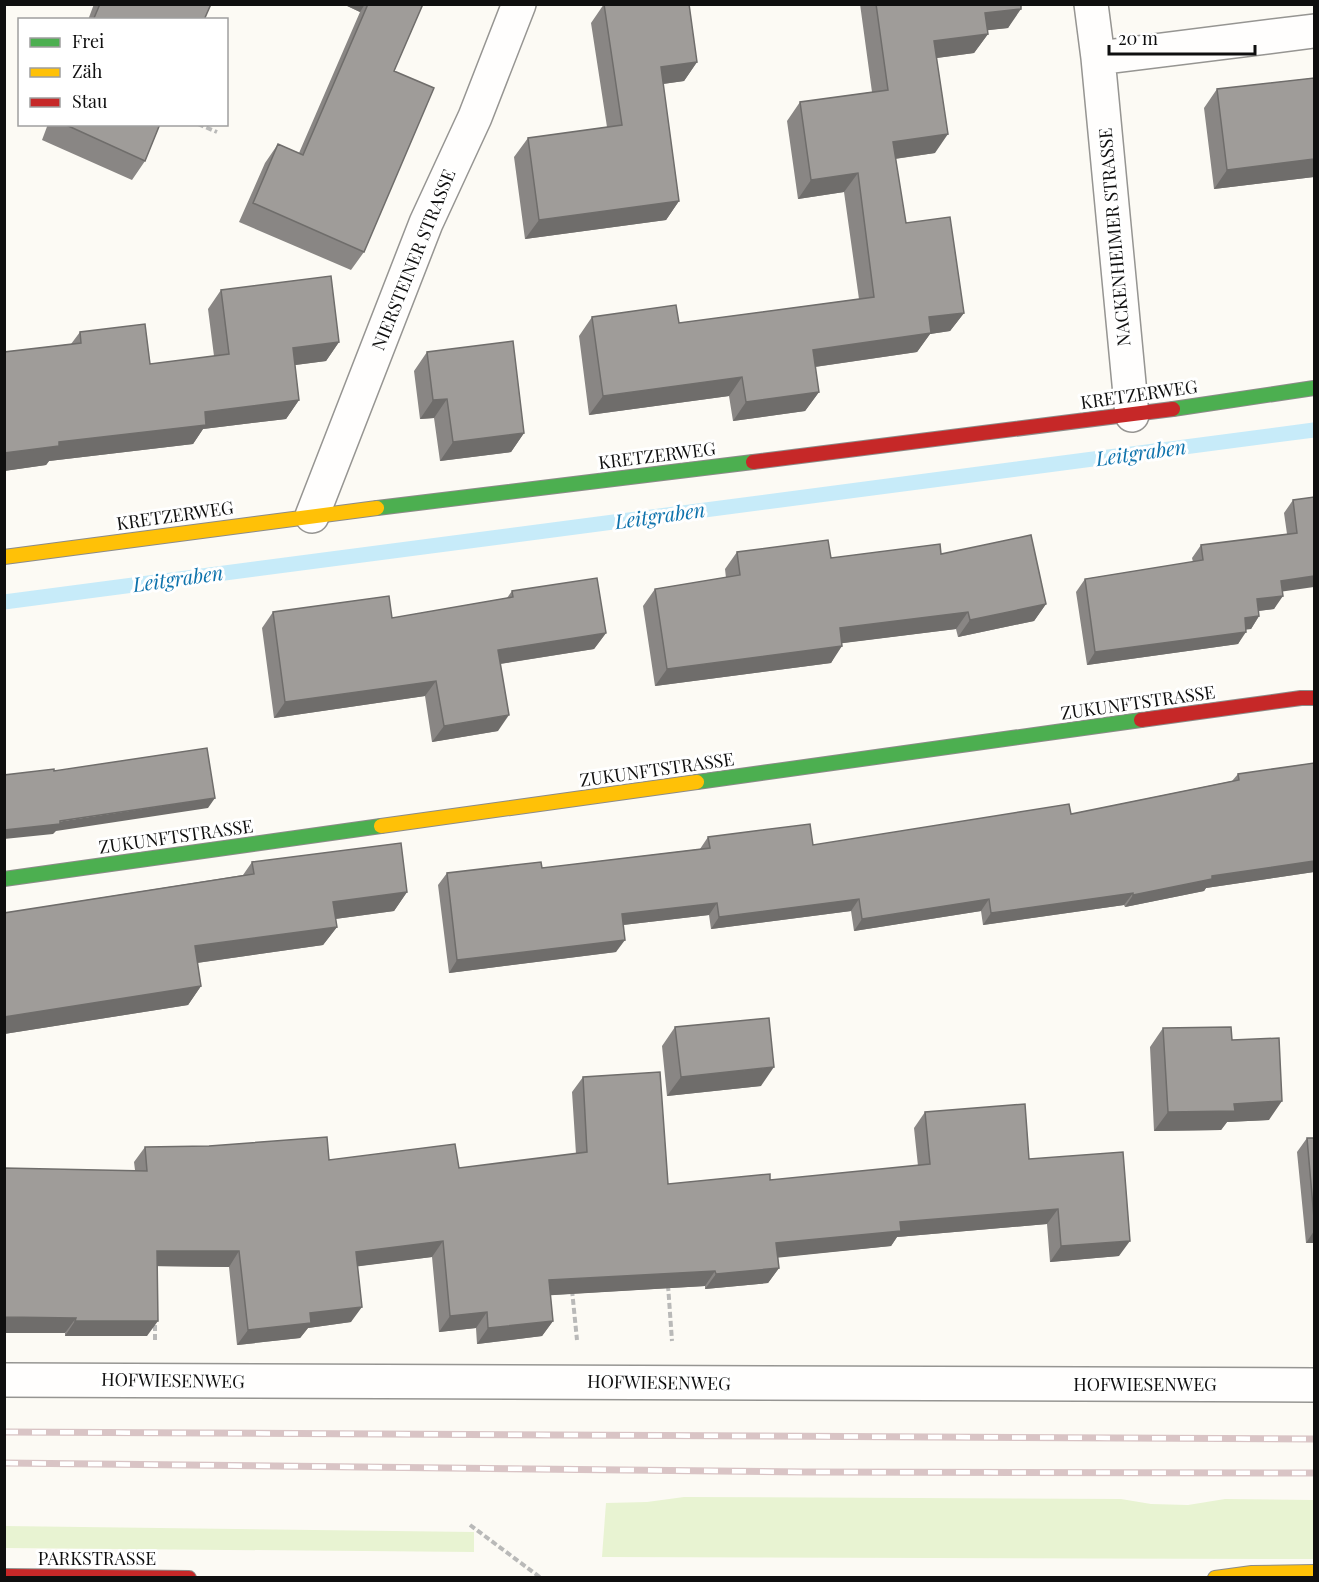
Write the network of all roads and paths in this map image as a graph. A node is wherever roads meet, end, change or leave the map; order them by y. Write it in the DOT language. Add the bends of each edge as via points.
graph roads {
  1 [pos="519,4"];
  2 [pos="1091,4"];
  3 [pos="1314,31"];
  4 [pos="1098,58"];
  5 [pos="203,126"];
  6 [pos="217,132"];
  7 [pos="1314,388"];
  8 [pos="1132,416"];
  9 [pos="312,516"];
  10 [pos="4,557"];
  11 [pos="1314,698"];
  12 [pos="4,879"];
  13 [pos="668,1277"];
  14 [pos="572,1280"];
  15 [pos="155,1313"];
  16 [pos="4,1380"];
  17 [pos="154,1382"];
  18 [pos="581,1382"];
  19 [pos="674,1383"];
  20 [pos="1314,1385"];
  21 [pos="470,1525"];
  22 [pos="1314,1572"];
  23 [pos="4,1576"];
  24 [pos="189,1578"];
  25 [pos="541,1578"];
  26 [pos="1215,1578"];
  1 -- 9 [label="street, NIERSTEINER STRASSE" via="475,117 426,223"];
  2 -- 4 [label="street, NACKENHEIMER STRASSE"];
  3 -- 4 [label="street"];
  4 -- 8 [label="street, NACKENHEIMER STRASSE"];
  5 -- 6 [label="path"];
  7 -- 8 [label="street, KRETZERWEG"];
  8 -- 9 [label="street, KRETZERWEG"];
  9 -- 10 [label="street, KRETZERWEG"];
  11 -- 12 [label="street, ZUKUNFTSTRASSE"];
  13 -- 19 [label="path"];
  14 -- 18 [label="path"];
  15 -- 17 [label="path"];
  16 -- 17 [label="street, HOFWIESENWEG"];
  17 -- 18 [label="street, HOFWIESENWEG"];
  18 -- 19 [label="street, HOFWIESENWEG"];
  19 -- 20 [label="street, HOFWIESENWEG"];
  21 -- 25 [label="path"];
  22 -- 26 [label="street"];
  23 -- 24 [label="street, PARKSTRASSE"];
}
